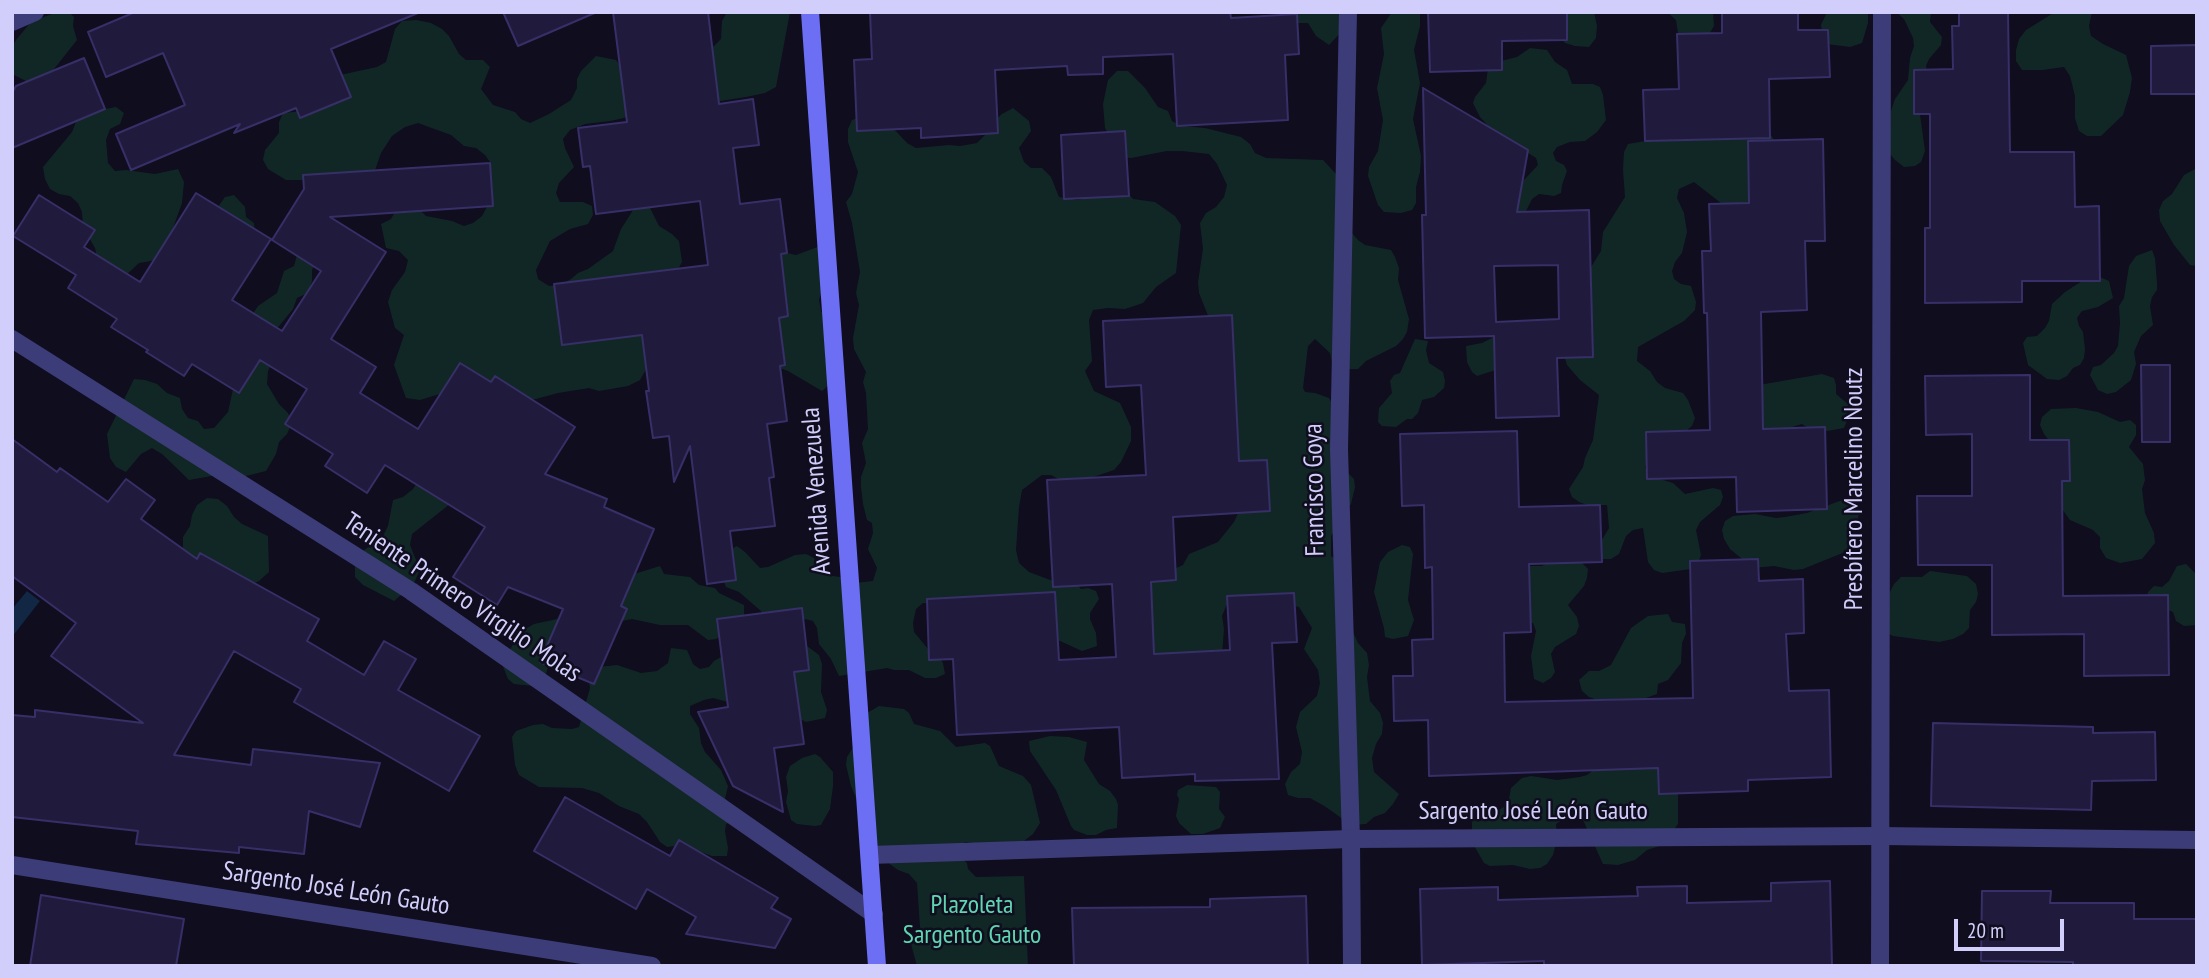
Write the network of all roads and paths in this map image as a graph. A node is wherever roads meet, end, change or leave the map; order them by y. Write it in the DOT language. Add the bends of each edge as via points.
graph roads {
  1 [pos="35,12"];
  2 [pos="810,12"];
  3 [pos="1348,12"];
  4 [pos="1882,12"];
  5 [pos="12,22"];
  6 [pos="12,340"];
  7 [pos="1881,836"];
  8 [pos="1351,839"];
  9 [pos="2197,840"];
  10 [pos="870,855"];
  11 [pos="12,865"];
  12 [pos="874,914"];
  13 [pos="652,966"];
  14 [pos="877,966"];
  15 [pos="1352,966"];
  16 [pos="1880,966"];
  1 -- 5 [label="street"];
  2 -- 10 [label="main road, Avenida Venezuela"];
  3 -- 8 [label="street, Francisco Goya" via="1339,449"];
  4 -- 7 [label="street, Presbítero Marcelino Noutz"];
  6 -- 12 [label="street, Teniente Primero Virgilio Molas" via="411,591"];
  7 -- 8 [label="street, Sargento José León Gauto"];
  7 -- 9 [label="street, Sargento José León Gauto"];
  7 -- 16 [label="street, Presbítero Marcelino Noutz"];
  8 -- 10 [label="street, Sargento José León Gauto"];
  8 -- 15 [label="street, Francisco Goya"];
  10 -- 12 [label="main road, Avenida Venezuela"];
  11 -- 13 [label="street, Sargento José León Gauto"];
  12 -- 14 [label="main road, Avenida Venezuela"];
}
